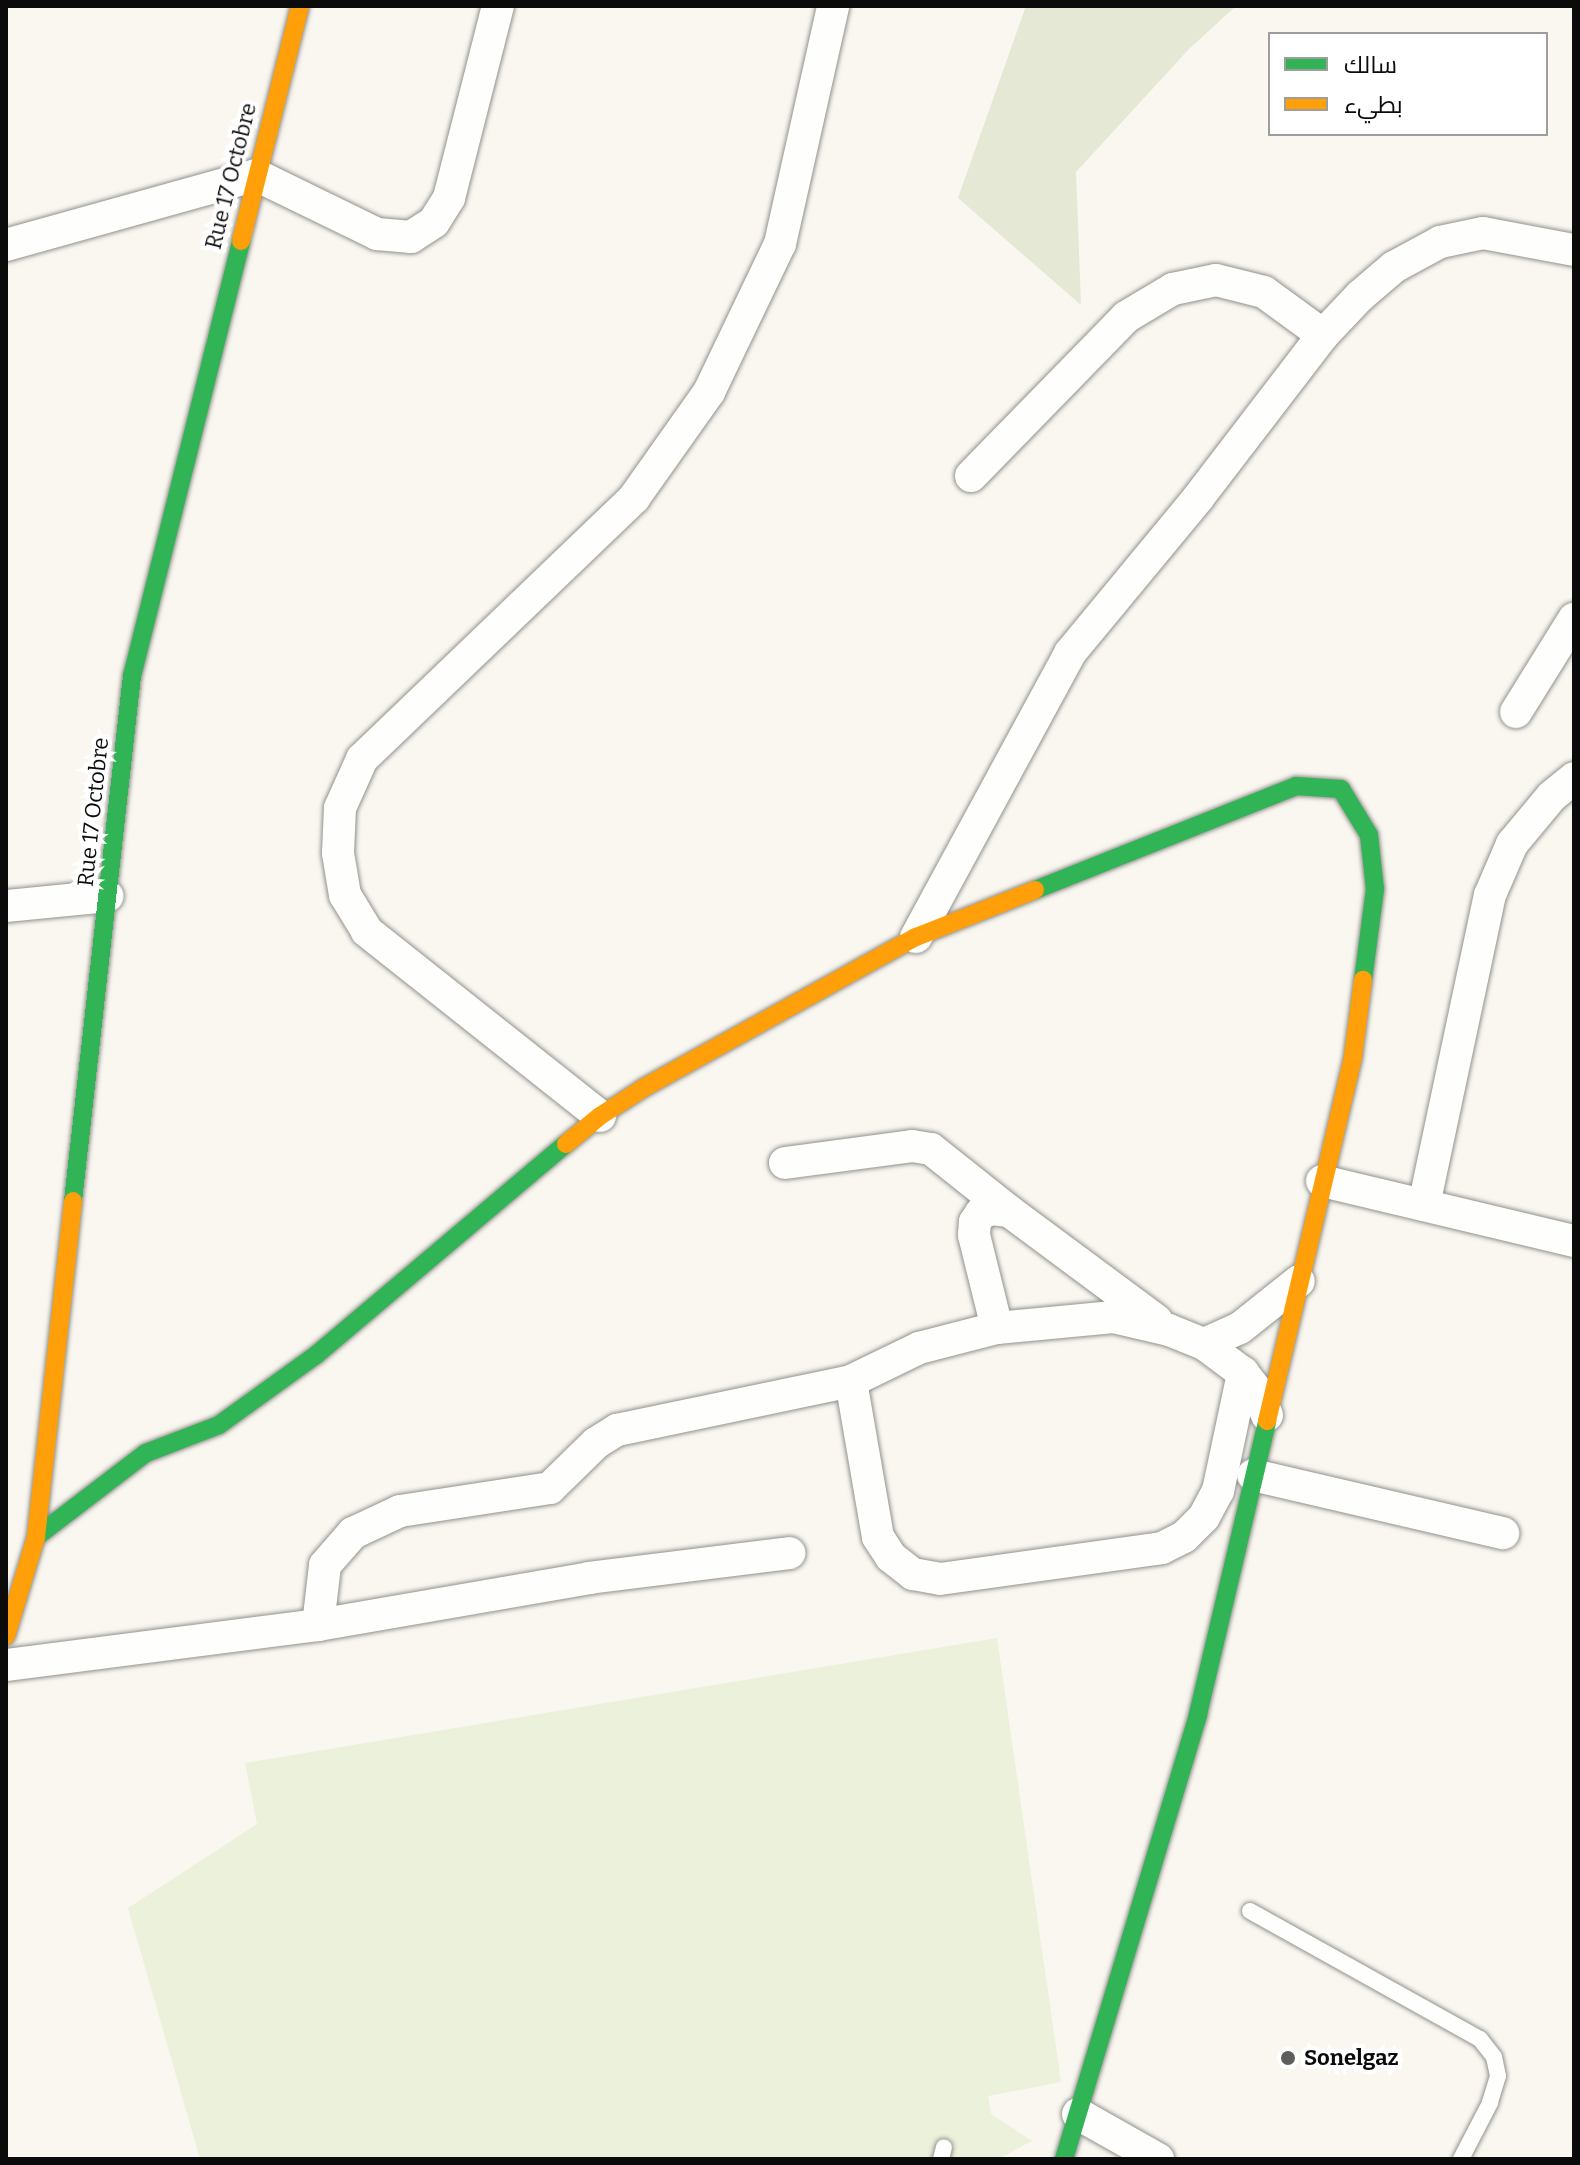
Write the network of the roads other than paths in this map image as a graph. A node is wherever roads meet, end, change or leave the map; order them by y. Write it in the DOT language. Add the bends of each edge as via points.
graph roads {
  1 [pos="300,6"];
  2 [pos="498,6"];
  3 [pos="833,6"];
  4 [pos="256,175"];
  5 [pos="6,245"];
  6 [pos="1574,250"];
  7 [pos="1323,335"];
  8 [pos="971,476"];
  9 [pos="1574,619"];
  10 [pos="1516,712"];
  11 [pos="1574,778"];
  12 [pos="108,896"];
  13 [pos="6,906"];
  14 [pos="916,937"];
  15 [pos="600,1116"];
  16 [pos="785,1163"];
  17 [pos="1322,1181"];
  18 [pos="1424,1205"];
  19 [pos="1009,1211"];
  20 [pos="1574,1241"];
  21 [pos="1299,1281"];
  22 [pos="997,1328"];
  23 [pos="1169,1330"];
  24 [pos="1204,1344"];
  25 [pos="1243,1373"];
  26 [pos="851,1381"];
  27 [pos="1267,1415"];
  28 [pos="1253,1475"];
  29 [pos="1503,1533"];
  30 [pos="36,1537"];
  31 [pos="789,1553"];
  32 [pos="318,1625"];
  33 [pos="6,1636"];
  34 [pos="6,1665"];
  35 [pos="1250,1911"];
  36 [pos="1078,2114"];
  37 [pos="1064,2159"];
  38 [pos="1158,2159"];
  39 [pos="1461,2159"];
  1 -- 4 [label="street, Rue 17 Octobre"];
  2 -- 4 [label="street" via="449,198 434,222 411,237 377,234"];
  3 -- 15 [label="street" via="780,244 709,392 634,498 362,759 340,808 338,853 345,895 367,931"];
  4 -- 5 [label="street"];
  4 -- 12 [label="street, Rue 17 Octobre" via="132,676"];
  6 -- 7 [label="street" via="1483,233 1440,242 1394,267"];
  7 -- 8 [label="street" via="1264,292 1216,280 1173,289 1126,317"];
  7 -- 14 [label="street" via="1070,653"];
  9 -- 10 [label="street"];
  11 -- 18 [label="street" via="1512,844 1490,895"];
  12 -- 13 [label="street"];
  12 -- 30 [label="street, Rue 17 Octobre"];
  14 -- 15 [label="street"];
  14 -- 17 [label="street" via="1296,786 1341,789 1369,835 1375,889 1353,1056"];
  15 -- 30 [label="street" via="316,1355 219,1425 146,1453"];
  16 -- 19 [label="street" via="912,1146 931,1149"];
  17 -- 18 [label="street"];
  17 -- 21 [label="street"];
  18 -- 20 [label="street"];
  19 -- 22 [label="street" via="992,1209 975,1222"];
  19 -- 23 [label="street"];
  21 -- 24 [label="street" via="1240,1328"];
  21 -- 27 [label="street"];
  22 -- 23 [label="street" via="1113,1317"];
  22 -- 26 [label="street" via="919,1348"];
  23 -- 24 [label="street"];
  24 -- 25 [label="street"];
  25 -- 26 [label="street" via="1218,1491 1204,1517 1184,1537 1162,1548 940,1579 913,1574 891,1557 878,1537"];
  25 -- 27 [label="street"];
  26 -- 32 [label="street" via="617,1430 550,1488 400,1511 353,1533 325,1565"];
  27 -- 28 [label="street"];
  28 -- 29 [label="street"];
  28 -- 36 [label="street" via="1198,1714"];
  30 -- 33 [label="street, Rue 17 Octobre"];
  31 -- 32 [label="street" via="589,1578"];
  32 -- 34 [label="street"];
  35 -- 39 [label="lane" via="1480,2039 1494,2057 1498,2076"];
  36 -- 37 [label="street"];
  36 -- 38 [label="street"];
}
